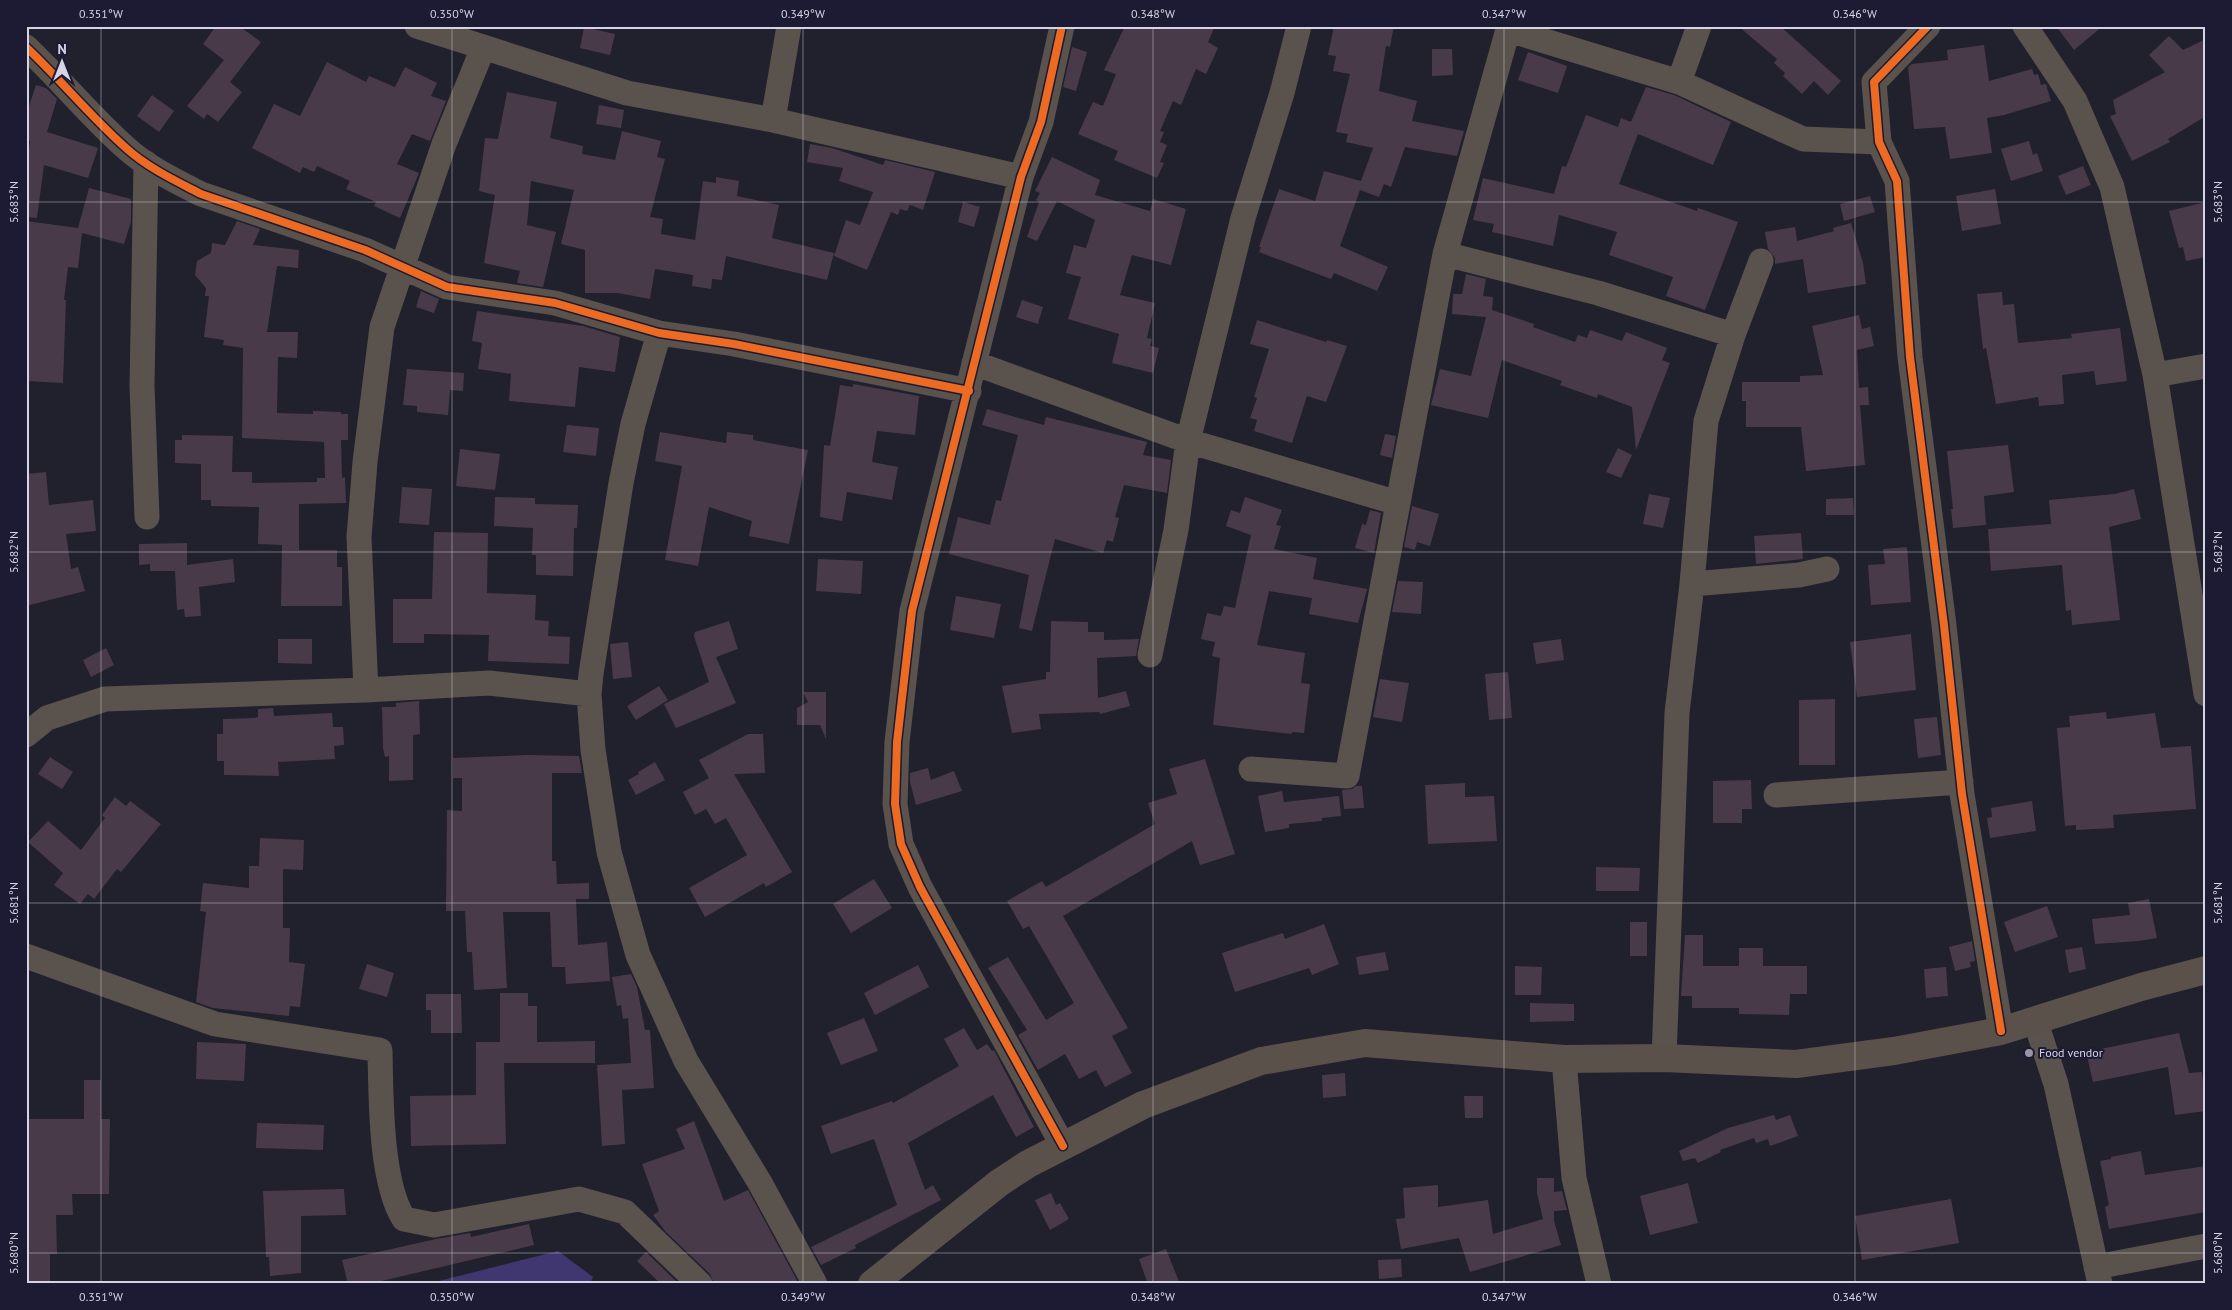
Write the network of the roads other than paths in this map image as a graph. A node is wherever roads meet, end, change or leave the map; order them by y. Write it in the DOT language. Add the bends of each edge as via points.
graph roads {
  1 [pos="418,26"];
  2 [pos="789,26"];
  3 [pos="1062,26"];
  4 [pos="1299,26"];
  5 [pos="1698,26"];
  6 [pos="1928,26"];
  7 [pos="2025,26"];
  8 [pos="1509,28"];
  9 [pos="26,47"];
  10 [pos="483,48"];
  11 [pos="1679,82"];
  12 [pos="773,120"];
  13 [pos="1878,142"];
  14 [pos="146,163"];
  15 [pos="1021,177"];
  16 [pos="1445,254"];
  17 [pos="1761,261"];
  18 [pos="401,267"];
  19 [pos="659,333"];
  20 [pos="1733,335"];
  21 [pos="974,363"];
  22 [pos="2206,366"];
  23 [pos="2155,374"];
  24 [pos="969,391"];
  25 [pos="1188,441"];
  26 [pos="1398,503"];
  27 [pos="147,517"];
  28 [pos="1827,569"];
  29 [pos="1692,584"];
  30 [pos="1150,655"];
  31 [pos="366,690"];
  32 [pos="589,694"];
  33 [pos="2206,694"];
  34 [pos="26,735"];
  35 [pos="1251,770"];
  36 [pos="1961,782"];
  37 [pos="1776,795"];
  38 [pos="26,956"];
  39 [pos="2206,970"];
  40 [pos="2035,1020"];
  41 [pos="2001,1031"];
  42 [pos="1664,1058"];
  43 [pos="1564,1059"];
  44 [pos="1063,1146"];
  45 [pos="2206,1246"];
  46 [pos="2098,1275"];
  47 [pos="700,1284"];
  48 [pos="815,1284"];
  49 [pos="872,1284"];
  50 [pos="1599,1284"];
  1 -- 10 [label="street"];
  2 -- 12 [label="street"];
  3 -- 15 [label="street" via="1041,122"];
  4 -- 25 [label="street" via="1243,218"];
  5 -- 11 [label="street"];
  6 -- 13 [label="street" via="1874,82"];
  7 -- 23 [label="street" via="2075,101 2112,187"];
  8 -- 11 [label="street"];
  8 -- 16 [label="street"];
  9 -- 14 [label="street" via="126,148"];
  10 -- 12 [label="street" via="627,93"];
  10 -- 18 [label="street" via="444,144"];
  11 -- 13 [label="street" via="1804,139"];
  12 -- 15 [label="street"];
  13 -- 36 [label="street" via="1897,181 1910,357"];
  14 -- 18 [label="street" via="201,194 365,250"];
  14 -- 27 [label="street" via="142,386"];
  15 -- 21 [label="street"];
  16 -- 20 [label="street" via="1598,293"];
  16 -- 26 [label="street"];
  17 -- 20 [label="street"];
  18 -- 19 [label="street" via="447,287 555,303"];
  18 -- 31 [label="street" via="382,327 359,528"];
  19 -- 24 [label="street" via="734,344"];
  19 -- 32 [label="street" via="620,483"];
  20 -- 29 [label="street" via="1706,421"];
  21 -- 24 [label="street"];
  21 -- 25 [label="street"];
  22 -- 23 [label="street"];
  23 -- 33 [label="street"];
  24 -- 44 [label="street" via="912,611 897,742 895,804 901,844 920,887"];
  25 -- 26 [label="street"];
  25 -- 30 [label="street" via="1176,530"];
  26 -- 35 [label="street" via="1347,776"];
  28 -- 29 [label="street" via="1799,575"];
  29 -- 42 [label="street" via="1677,714"];
  31 -- 32 [label="street" via="489,683"];
  31 -- 34 [label="street" via="105,700 47,718"];
  32 -- 48 [label="street" via="593,750 609,852 638,955 686,1061 760,1183"];
  36 -- 37 [label="street"];
  36 -- 41 [label="street"];
  38 -- 47 [label="street" via="215,1024 380,1050 382,1125 395,1205 404,1219 434,1225 579,1199 625,1212"];
  39 -- 40 [label="main road" via="2141,986"];
  40 -- 41 [label="main road"];
  40 -- 46 [label="street" via="2056,1084"];
  41 -- 42 [label="main road" via="1894,1051 1796,1064"];
  42 -- 43 [label="main road"];
  43 -- 44 [label="main road" via="1356,1044 1261,1061 1143,1105"];
  43 -- 50 [label="street" via="1574,1178"];
  44 -- 49 [label="main road" via="999,1183"];
  45 -- 46 [label="street"];
}
